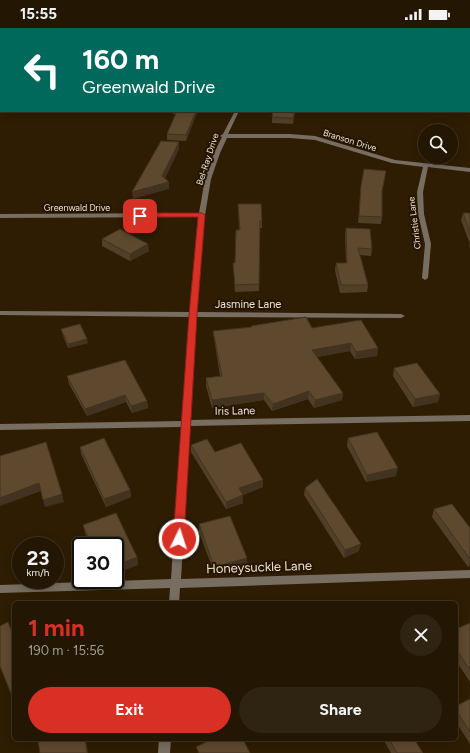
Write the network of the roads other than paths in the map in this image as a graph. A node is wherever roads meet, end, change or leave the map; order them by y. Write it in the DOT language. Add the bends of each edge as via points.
graph roads {
  1 [pos="236,112"];
  2 [pos="223,136"];
  3 [pos="426,166"];
  4 [pos="470,170"];
  5 [pos="202,215"];
  6 [pos="0,216"];
  7 [pos="425,278"];
  8 [pos="0,313"];
  9 [pos="193,315"];
  10 [pos="401,316"];
  11 [pos="470,418"];
  12 [pos="187,422"];
  13 [pos="0,427"];
  14 [pos="470,574"];
  15 [pos="176,583"];
  16 [pos="0,589"];
  17 [pos="174,601"];
  18 [pos="165,741"];
  19 [pos="164,753"];
  1 -- 2 [label="street, Bel-Ray Drive"];
  2 -- 3 [label="street, Branson Drive" via="315,138 394,162"];
  2 -- 5 [label="street, Bel-Ray Drive" via="208,179"];
  3 -- 4 [label="street, Branson Drive"];
  3 -- 7 [label="street, Christie Lane" via="420,192 421,214 428,244"];
  5 -- 6 [label="street, Greenwald Drive"];
  5 -- 9 [label="street, Bel-Ray Drive"];
  8 -- 9 [label="street, Jasmine Lane"];
  9 -- 10 [label="street, Jasmine Lane"];
  9 -- 12 [label="street, Bel-Ray Drive"];
  11 -- 12 [label="street, Iris Lane"];
  12 -- 13 [label="street, Iris Lane"];
  12 -- 15 [label="street, Bel-Ray Drive"];
  14 -- 15 [label="street, Honeysuckle Lane"];
  15 -- 16 [label="street, Honeysuckle Lane"];
  15 -- 17 [label="street, Bel-Ray Drive"];
  18 -- 19 [label="street"];
}
